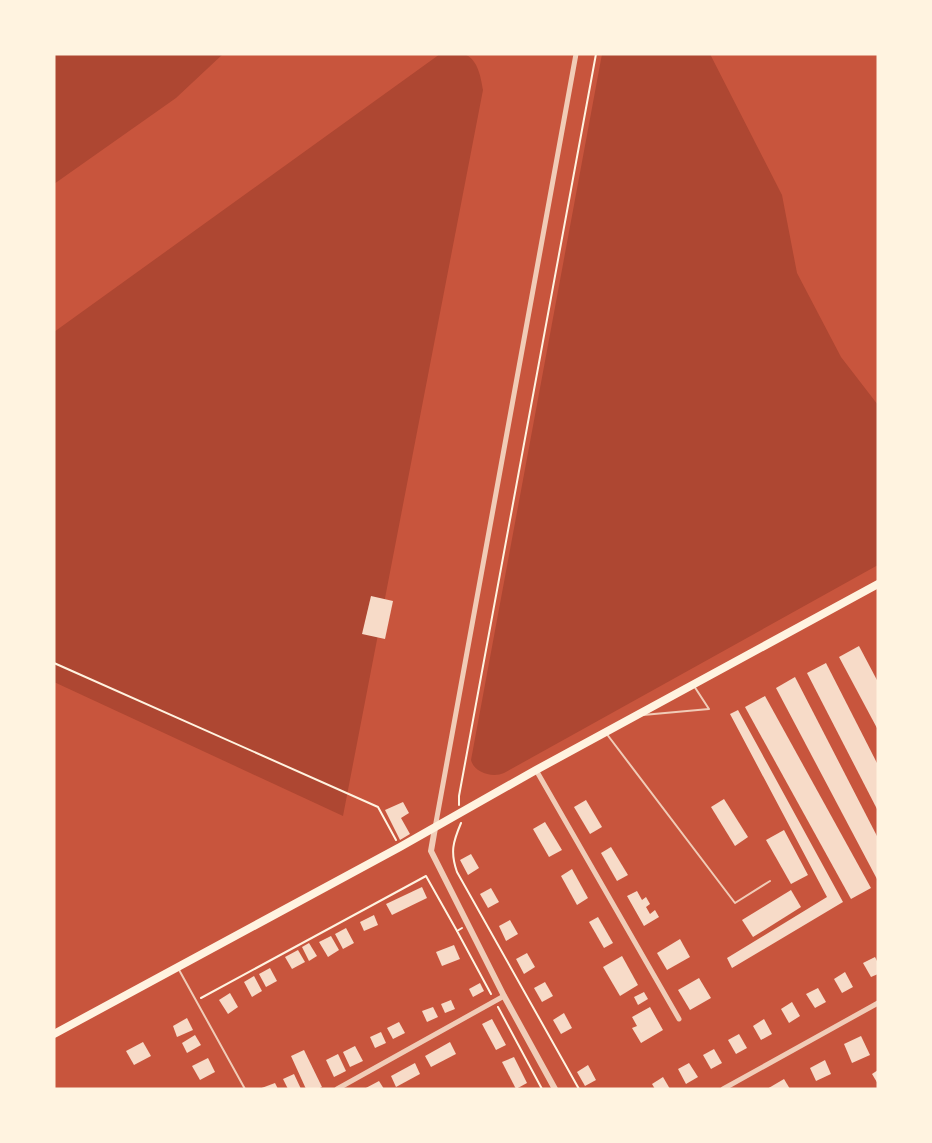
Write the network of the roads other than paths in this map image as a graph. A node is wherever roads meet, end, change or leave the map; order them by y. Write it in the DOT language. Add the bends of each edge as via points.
graph roads {
  1 [pos="576,54"];
  2 [pos="878,584"];
  3 [pos="693,685"];
  4 [pos="634,716"];
  5 [pos="605,732"];
  6 [pos="536,770"];
  7 [pos="435,828"];
  8 [pos="770,881"];
  9 [pos="177,967"];
  10 [pos="504,996"];
  11 [pos="878,1004"];
  12 [pos="679,1019"];
  13 [pos="54,1034"];
  14 [pos="245,1089"];
  15 [pos="337,1089"];
  16 [pos="555,1089"];
  17 [pos="723,1089"];
  1 -- 7 [label="street"];
  2 -- 3 [label="main road"];
  3 -- 4 [label="main road"];
  3 -- 4 [label="lane" via="709,709"];
  4 -- 5 [label="main road"];
  5 -- 6 [label="main road"];
  5 -- 8 [label="lane" via="735,903"];
  6 -- 7 [label="main road"];
  6 -- 12 [label="street"];
  7 -- 9 [label="main road"];
  7 -- 10 [label="street" via="431,851"];
  9 -- 13 [label="main road"];
  9 -- 14 [label="lane"];
  10 -- 15 [label="street"];
  10 -- 16 [label="street"];
  11 -- 17 [label="street"];
}
